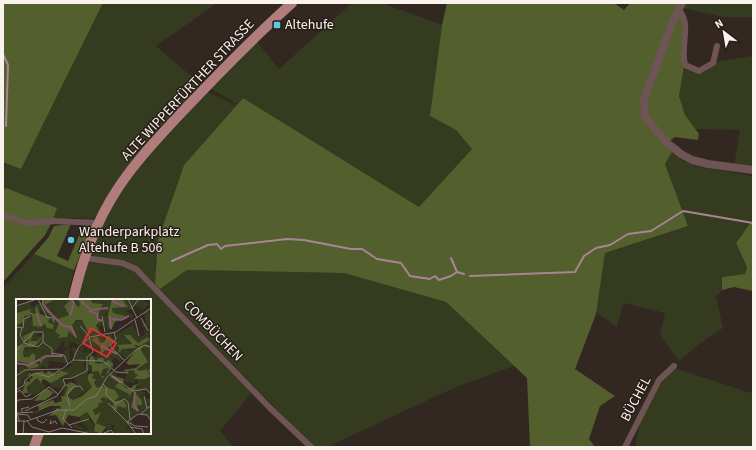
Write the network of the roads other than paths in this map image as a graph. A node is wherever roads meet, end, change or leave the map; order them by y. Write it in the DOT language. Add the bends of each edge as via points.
graph roads {
  1 [pos="292,3"];
  2 [pos="680,7"];
  3 [pos="717,46"];
  4 [pos="753,170"];
  5 [pos="3,215"];
  6 [pos="98,223"];
  7 [pos="84,258"];
  8 [pos="73,299"];
  9 [pos="674,366"];
  10 [pos="39,434"];
  11 [pos="34,447"];
  12 [pos="311,447"];
  13 [pos="625,447"];
  1 -- 6 [label="main road, ALTE WIPPERFÜRTHER STRASSE" via="242,50 144,154"];
  2 -- 3 [label="street" via="686,29 683,51 685,65 699,70 713,63"];
  2 -- 4 [label="street" via="644,100 645,117 668,143 692,160"];
  5 -- 6 [label="street" via="27,223"];
  6 -- 7 [label="main road, ALTE WIPPERFÜRTHER STRASSE"];
  7 -- 8 [label="main road, ALTE WIPPERFÜRTHER STRASSE"];
  7 -- 12 [label="street, COMBÜCHEN" via="122,263 136,269"];
  9 -- 13 [label="street, BÜCHEL" via="659,380"];
  10 -- 11 [label="main road"];
}
